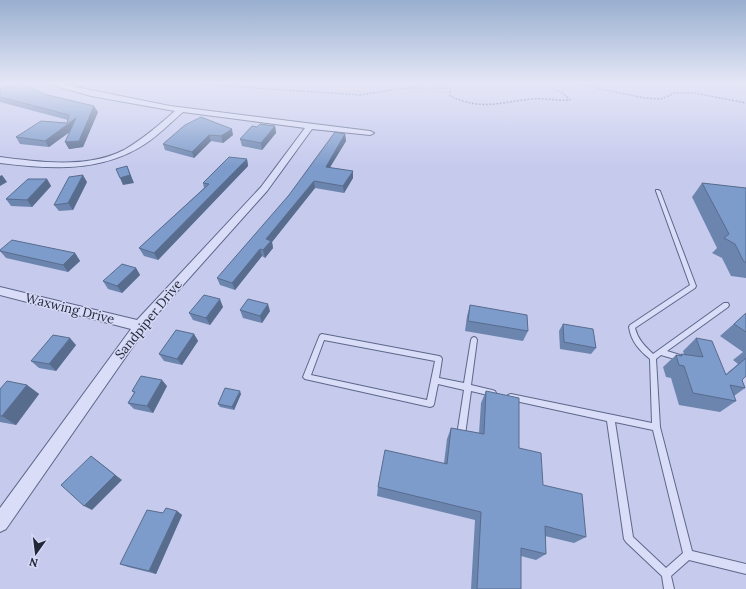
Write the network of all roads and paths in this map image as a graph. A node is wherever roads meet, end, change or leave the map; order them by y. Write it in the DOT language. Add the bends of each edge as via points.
graph roads {
  1 [pos="180,111"];
  2 [pos="194,111"];
  3 [pos="310,126"];
  4 [pos="370,133"];
  5 [pos="0,160"];
  6 [pos="658,191"];
  7 [pos="0,291"];
  8 [pos="726,305"];
  9 [pos="140,326"];
  10 [pos="474,340"];
  11 [pos="657,355"];
  12 [pos="678,357"];
  13 [pos="435,380"];
  14 [pos="467,387"];
  15 [pos="610,418"];
  16 [pos="656,427"];
  17 [pos="461,436"];
  18 [pos="0,523"];
  19 [pos="688,555"];
  20 [pos="746,569"];
  21 [pos="666,574"];
  22 [pos="669,589"];
  1 -- 5 [label="street" via="141,143 97,162 59,166"];
  2 -- 3 [label="street"];
  3 -- 4 [label="street"];
  3 -- 9 [label="street, Sandpiper Drive" via="264,189"];
  6 -- 11 [label="lane" via="694,286 632,327 638,345"];
  7 -- 9 [label="street, Waxwing Drive"];
  8 -- 11 [label="lane"];
  9 -- 18 [label="street, Sandpiper Drive"];
  10 -- 14 [label="lane"];
  11 -- 12 [label="lane"];
  11 -- 16 [label="lane"];
  13 -- 13 [label="lane" via="430,404 307,377 322,337 439,359"];
  13 -- 14 [label="lane"];
  14 -- 15 [label="lane"];
  14 -- 17 [label="lane"];
  15 -- 16 [label="lane"];
  15 -- 21 [label="lane" via="629,539"];
  16 -- 19 [label="lane"];
  19 -- 20 [label="lane"];
  19 -- 21 [label="lane"];
  21 -- 22 [label="lane"];
}
